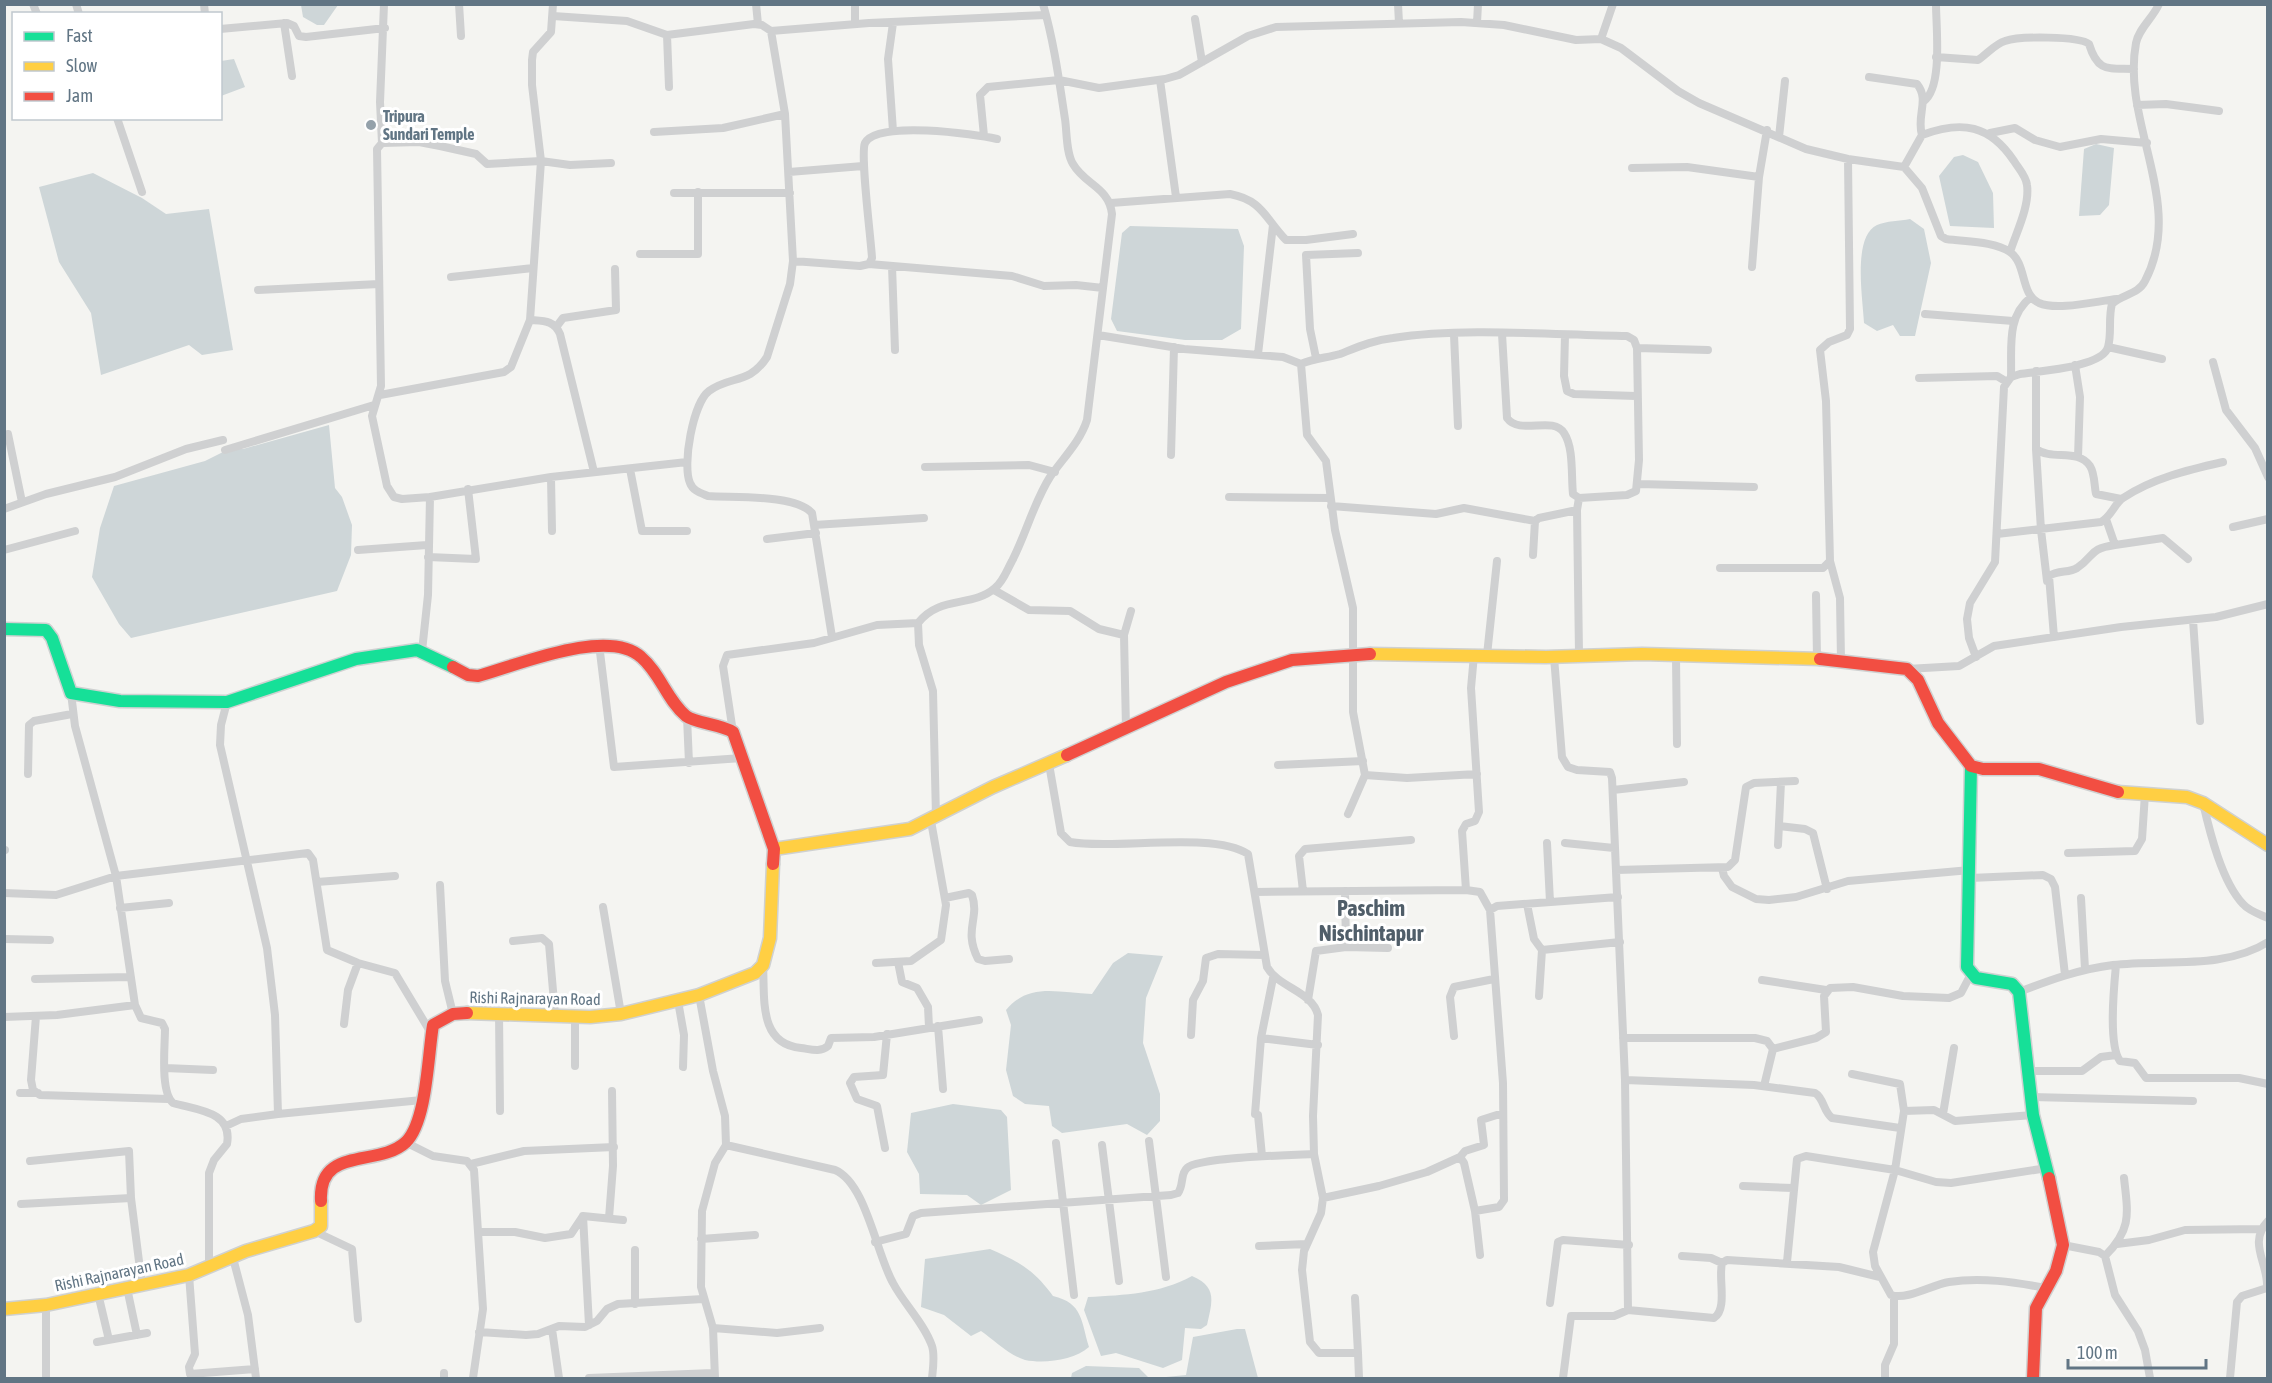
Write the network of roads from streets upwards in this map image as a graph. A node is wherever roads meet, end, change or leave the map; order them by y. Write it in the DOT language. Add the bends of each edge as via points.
graph roads {
  1 [pos="384,4"];
  2 [pos="459,4"];
  3 [pos="553,4"];
  4 [pos="756,4"];
  5 [pos="855,4"];
  6 [pos="1043,4"];
  7 [pos="1398,4"];
  8 [pos="1478,4"];
  9 [pos="1613,4"];
  10 [pos="1936,4"];
  11 [pos="2159,4"];
  12 [pos="1046,15"];
  13 [pos="553,16"];
  14 [pos="1195,19"];
  15 [pos="893,22"];
  16 [pos="284,23"];
  17 [pos="1399,23"];
  18 [pos="1477,23"];
  19 [pos="759,24"];
  20 [pos="855,24"];
  21 [pos="385,28"];
  22 [pos="222,29"];
  23 [pos="771,31"];
  24 [pos="667,35"];
  25 [pos="461,36"];
  26 [pos="1601,39"];
  27 [pos="1936,57"];
  28 [pos="1202,62"];
  29 [pos="2134,69"];
  30 [pos="292,76"];
  31 [pos="1869,77"];
  32 [pos="1059,80"];
  33 [pos="1160,80"];
  34 [pos="1785,81"];
  35 [pos="669,87"];
  36 [pos="1924,101"];
  37 [pos="2137,105"];
  38 [pos="2218,111"];
  39 [pos="785,114"];
  40 [pos="118,120"];
  41 [pos="1767,130"];
  42 [pos="893,131"];
  43 [pos="654,132"];
  44 [pos="1990,133"];
  45 [pos="1922,135"];
  46 [pos="984,136"];
  47 [pos="1779,137"];
  48 [pos="996,139"];
  49 [pos="382,143"];
  50 [pos="2147,143"];
  51 [pos="1848,159"];
  52 [pos="542,161"];
  53 [pos="611,163"];
  54 [pos="863,166"];
  55 [pos="1904,167"];
  56 [pos="1632,168"];
  57 [pos="789,172"];
  58 [pos="1759,177"];
  59 [pos="142,192"];
  60 [pos="698,192"];
  61 [pos="674,193"];
  62 [pos="790,193"];
  63 [pos="1176,197"];
  64 [pos="1111,203"];
  65 [pos="1273,225"];
  66 [pos="1353,234"];
  67 [pos="2010,252"];
  68 [pos="1358,253"];
  69 [pos="640,254"];
  70 [pos="793,261"];
  71 [pos="869,264"];
  72 [pos="892,266"];
  73 [pos="1752,267"];
  74 [pos="533,268"];
  75 [pos="615,268"];
  76 [pos="451,277"];
  77 [pos="380,284"];
  78 [pos="1103,288"];
  79 [pos="258,290"];
  80 [pos="2031,297"];
  81 [pos="2117,299"];
  82 [pos="1925,314"];
  83 [pos="530,320"];
  84 [pos="2013,321"];
  85 [pos="557,326"];
  86 [pos="1502,334"];
  87 [pos="1098,335"];
  88 [pos="1454,335"];
  89 [pos="1565,335"];
  90 [pos="1174,347"];
  91 [pos="2108,347"];
  92 [pos="1637,348"];
  93 [pos="895,350"];
  94 [pos="1708,350"];
  95 [pos="1258,354"];
  96 [pos="1316,358"];
  97 [pos="2162,359"];
  98 [pos="2213,363"];
  99 [pos="1301,364"];
  100 [pos="2075,365"];
  101 [pos="2036,371"];
  102 [pos="1919,378"];
  103 [pos="2009,380"];
  104 [pos="380,395"];
  105 [pos="1636,396"];
  106 [pos="374,405"];
  107 [pos="1458,426"];
  108 [pos="8,434"];
  109 [pos="2036,449"];
  110 [pos="1171,455"];
  111 [pos="2078,457"];
  112 [pos="687,462"];
  113 [pos="2223,462"];
  114 [pos="925,467"];
  115 [pos="630,469"];
  116 [pos="594,472"];
  117 [pos="1055,472"];
  118 [pos="551,477"];
  119 [pos="2268,477"];
  120 [pos="1639,484"];
  121 [pos="1754,487"];
  122 [pos="468,489"];
  123 [pos="430,497"];
  124 [pos="1229,497"];
  125 [pos="1579,498"];
  126 [pos="2121,499"];
  127 [pos="22,502"];
  128 [pos="1331,502"];
  129 [pos="4,509"];
  130 [pos="1577,510"];
  131 [pos="924,518"];
  132 [pos="2106,519"];
  133 [pos="2268,519"];
  134 [pos="1535,521"];
  135 [pos="2233,527"];
  136 [pos="815,529"];
  137 [pos="2041,530"];
  138 [pos="75,531"];
  139 [pos="552,531"];
  140 [pos="687,531"];
  141 [pos="1997,534"];
  142 [pos="767,539"];
  143 [pos="428,545"];
  144 [pos="2115,545"];
  145 [pos="4,550"];
  146 [pos="358,550"];
  147 [pos="1533,555"];
  148 [pos="428,557"];
  149 [pos="2188,559"];
  150 [pos="1497,561"];
  151 [pos="1830,561"];
  152 [pos="1720,568"];
  153 [pos="2047,581"];
  154 [pos="994,590"];
  155 [pos="1816,595"];
  156 [pos="2268,604"];
  157 [pos="1131,611"];
  158 [pos="2193,620"];
  159 [pos="918,624"];
  160 [pos="4,629"];
  161 [pos="1124,635"];
  162 [pos="832,637"];
  163 [pos="2054,637"];
  164 [pos="599,644"];
  165 [pos="422,651"];
  166 [pos="1352,654"];
  167 [pos="1579,654"];
  168 [pos="1481,655"];
  169 [pos="1554,657"];
  170 [pos="1676,657"];
  171 [pos="1976,657"];
  172 [pos="1817,659"];
  173 [pos="1841,661"];
  174 [pos="1907,669"];
  175 [pos="71,693"];
  176 [pos="227,702"];
  177 [pos="72,714"];
  178 [pos="687,717"];
  179 [pos="2200,721"];
  180 [pos="1126,729"];
  181 [pos="733,732"];
  182 [pos="1677,744"];
  183 [pos="742,758"];
  184 [pos="1364,760"];
  185 [pos="689,763"];
  186 [pos="1049,764"];
  187 [pos="1278,765"];
  188 [pos="1971,766"];
  189 [pos="28,774"];
  190 [pos="1477,774"];
  191 [pos="1365,775"];
  192 [pos="1795,781"];
  193 [pos="1684,782"];
  194 [pos="1781,782"];
  195 [pos="1613,790"];
  196 [pos="2145,794"];
  197 [pos="2203,803"];
  198 [pos="1348,814"];
  199 [pos="933,819"];
  200 [pos="1779,826"];
  201 [pos="1411,840"];
  202 [pos="1547,843"];
  203 [pos="1564,843"];
  204 [pos="1778,844"];
  205 [pos="2268,845"];
  206 [pos="1614,848"];
  207 [pos="774,849"];
  208 [pos="2068,853"];
  209 [pos="245,860"];
  210 [pos="1722,868"];
  211 [pos="1616,870"];
  212 [pos="1970,874"];
  213 [pos="116,876"];
  214 [pos="395,876"];
  215 [pos="317,882"];
  216 [pos="440,885"];
  217 [pos="1827,889"];
  218 [pos="1466,890"];
  219 [pos="1303,891"];
  220 [pos="1345,891"];
  221 [pos="1255,892"];
  222 [pos="4,893"];
  223 [pos="1618,897"];
  224 [pos="945,898"];
  225 [pos="2081,898"];
  226 [pos="1550,902"];
  227 [pos="169,903"];
  228 [pos="1527,904"];
  229 [pos="603,907"];
  230 [pos="120,908"];
  231 [pos="1490,910"];
  232 [pos="2268,918"];
  233 [pos="4,939"];
  234 [pos="50,940"];
  235 [pos="513,941"];
  236 [pos="1620,942"];
  237 [pos="2268,942"];
  238 [pos="1346,947"];
  239 [pos="1388,948"];
  240 [pos="1542,950"];
  241 [pos="1264,955"];
  242 [pos="1009,959"];
  243 [pos="898,962"];
  244 [pos="358,963"];
  245 [pos="876,963"];
  246 [pos="763,965"];
  247 [pos="2116,965"];
  248 [pos="2085,969"];
  249 [pos="1971,974"];
  250 [pos="2065,975"];
  251 [pos="130,977"];
  252 [pos="1273,978"];
  253 [pos="35,979"];
  254 [pos="1494,979"];
  255 [pos="1762,980"];
  256 [pos="1826,990"];
  257 [pos="2019,992"];
  258 [pos="699,995"];
  259 [pos="1539,996"];
  260 [pos="1308,1000"];
  261 [pos="678,1001"];
  262 [pos="135,1005"];
  263 [pos="499,1012"];
  264 [pos="453,1014"];
  265 [pos="555,1014"];
  266 [pos="621,1014"];
  267 [pos="36,1016"];
  268 [pos="575,1016"];
  269 [pos="4,1017"];
  270 [pos="979,1020"];
  271 [pos="344,1024"];
  272 [pos="933,1026"];
  273 [pos="431,1033"];
  274 [pos="887,1034"];
  275 [pos="1191,1035"];
  276 [pos="1454,1036"];
  277 [pos="1261,1038"];
  278 [pos="1623,1038"];
  279 [pos="1318,1045"];
  280 [pos="1954,1048"];
  281 [pos="1773,1049"];
  282 [pos="2116,1055"];
  283 [pos="575,1066"];
  284 [pos="683,1067"];
  285 [pos="165,1068"];
  286 [pos="213,1070"];
  287 [pos="2028,1071"];
  288 [pos="1852,1074"];
  289 [pos="1625,1080"];
  290 [pos="2268,1084"];
  291 [pos="1764,1086"];
  292 [pos="943,1089"];
  293 [pos="612,1091"];
  294 [pos="20,1093"];
  295 [pos="39,1093"];
  296 [pos="2030,1097"];
  297 [pos="168,1099"];
  298 [pos="422,1100"];
  299 [pos="2193,1101"];
  300 [pos="1904,1111"];
  301 [pos="500,1112"];
  302 [pos="1503,1113"];
  303 [pos="278,1114"];
  304 [pos="1943,1114"];
  305 [pos="2033,1115"];
  306 [pos="226,1126"];
  307 [pos="1900,1128"];
  308 [pos="1149,1141"];
  309 [pos="405,1142"];
  310 [pos="1056,1143"];
  311 [pos="726,1145"];
  312 [pos="1102,1145"];
  313 [pos="614,1147"];
  314 [pos="885,1148"];
  315 [pos="1314,1154"];
  316 [pos="1262,1156"];
  317 [pos="1460,1157"];
  318 [pos="30,1161"];
  319 [pos="471,1164"];
  320 [pos="2047,1168"];
  321 [pos="1895,1170"];
  322 [pos="2124,1178"];
  323 [pos="1743,1186"];
  324 [pos="1793,1188"];
  325 [pos="1156,1196"];
  326 [pos="131,1198"];
  327 [pos="1323,1198"];
  328 [pos="1109,1200"];
  329 [pos="21,1204"];
  330 [pos="1063,1204"];
  331 [pos="1475,1211"];
  332 [pos="583,1216"];
  333 [pos="609,1218"];
  334 [pos="622,1220"];
  335 [pos="2268,1221"];
  336 [pos="2260,1229"];
  337 [pos="314,1231"];
  338 [pos="480,1232"];
  339 [pos="755,1235"];
  340 [pos="701,1239"];
  341 [pos="875,1242"];
  342 [pos="1307,1244"];
  343 [pos="2117,1244"];
  344 [pos="1629,1245"];
  345 [pos="2063,1245"];
  346 [pos="1259,1246"];
  347 [pos="635,1250"];
  348 [pos="1480,1255"];
  349 [pos="1682,1256"];
  350 [pos="2105,1256"];
  351 [pos="233,1258"];
  352 [pos="1787,1262"];
  353 [pos="1722,1263"];
  354 [pos="209,1268"];
  355 [pos="189,1275"];
  356 [pos="1166,1277"];
  357 [pos="1881,1277"];
  358 [pos="1119,1281"];
  359 [pos="142,1285"];
  360 [pos="127,1288"];
  361 [pos="2046,1288"];
  362 [pos="1074,1295"];
  363 [pos="1894,1296"];
  364 [pos="1355,1298"];
  365 [pos="703,1299"];
  366 [pos="100,1302"];
  367 [pos="1550,1303"];
  368 [pos="635,1304"];
  369 [pos="46,1305"];
  370 [pos="4,1309"];
  371 [pos="1628,1310"];
  372 [pos="358,1319"];
  373 [pos="589,1325"];
  374 [pos="712,1328"];
  375 [pos="820,1328"];
  376 [pos="552,1329"];
  377 [pos="479,1332"];
  378 [pos="147,1333"];
  379 [pos="137,1335"];
  380 [pos="109,1340"];
  381 [pos="97,1342"];
  382 [pos="1358,1353"];
  383 [pos="255,1374"];
  384 [pos="714,1376"];
  385 [pos="46,1378"];
  386 [pos="473,1378"];
  387 [pos="559,1378"];
  388 [pos="589,1378"];
  389 [pos="932,1378"];
  390 [pos="1359,1378"];
  391 [pos="1563,1378"];
  392 [pos="1885,1378"];
  393 [pos="2033,1378"];
  394 [pos="2150,1378"];
  395 [pos="2230,1378"];
  1 -- 21 [label="street"];
  2 -- 25 [label="street"];
  3 -- 13 [label="street"];
  4 -- 19 [label="street"];
  5 -- 20 [label="street"];
  6 -- 12 [label="street"];
  7 -- 17 [label="street"];
  8 -- 18 [label="street"];
  9 -- 26 [label="street"];
  10 -- 27 [label="street"];
  11 -- 29 [label="street" via="2138,36"];
  12 -- 15 [label="street"];
  12 -- 32 [label="street"];
  13 -- 24 [label="street" via="627,21"];
  13 -- 52 [label="street" via="551,32 538,45 532,60"];
  14 -- 28 [label="street"];
  15 -- 20 [label="street"];
  15 -- 42 [label="street" via="888,59"];
  16 -- 21 [label="street" via="292,24 299,36 306,37"];
  16 -- 22 [label="street"];
  16 -- 30 [label="street"];
  17 -- 18 [label="street"];
  17 -- 28 [label="street" via="1276,27 1248,36"];
  18 -- 26 [label="street" via="1576,40"];
  19 -- 23 [label="street"];
  19 -- 24 [label="street"];
  20 -- 23 [label="street"];
  21 -- 49 [label="street" via="380,102"];
  23 -- 39 [label="street"];
  24 -- 35 [label="street"];
  26 -- 41 [label="street" via="1621,48 1699,103"];
  27 -- 29 [label="street" via="1978,60 2012,39 2076,39 2089,44 2094,59 2105,68"];
  27 -- 36 [label="street" via="1933,91"];
  28 -- 33 [label="street"];
  29 -- 37 [label="street"];
  31 -- 36 [label="street" via="1911,81 1922,90"];
  32 -- 33 [label="street" via="1099,88"];
  32 -- 46 [label="street" via="981,91"];
  32 -- 64 [label="street" via="1072,164"];
  33 -- 63 [label="street"];
  34 -- 47 [label="street"];
  36 -- 45 [label="street" via="1918,123"];
  37 -- 38 [label="street" via="2166,104"];
  37 -- 50 [label="street"];
  39 -- 43 [label="street" via="723,128"];
  39 -- 57 [label="street"];
  40 -- 59 [label="street"];
  41 -- 47 [label="street"];
  41 -- 58 [label="street"];
  42 -- 46 [label="street" via="949,131"];
  42 -- 54 [label="street" via="868,139 864,144"];
  44 -- 45 [label="street" via="1970,127"];
  44 -- 50 [label="street" via="2015,128 2035,140 2060,147 2101,139"];
  44 -- 67 [label="street" via="2009,153 2028,187"];
  45 -- 55 [label="street"];
  46 -- 48 [label="street"];
  47 -- 51 [label="street" via="1806,149"];
  49 -- 52 [label="street" via="440,146 476,154 487,164"];
  49 -- 77 [label="street" via="377,149"];
  50 -- 81 [label="street" via="2159,210 2156,246 2139,290"];
  51 -- 55 [label="street"];
  51 -- 151 [label="street" via="1850,329 1847,335 1820,350 1826,401"];
  52 -- 53 [label="street" via="570,165"];
  52 -- 74 [label="street"];
  54 -- 57 [label="street"];
  54 -- 71 [label="street" via="872,258"];
  55 -- 67 [label="street" via="1922,188 1941,236"];
  56 -- 58 [label="street" via="1687,167"];
  57 -- 62 [label="street"];
  58 -- 73 [label="street"];
  60 -- 61 [label="street"];
  60 -- 62 [label="street"];
  60 -- 69 [label="street" via="698,254"];
  62 -- 70 [label="street"];
  63 -- 64 [label="street"];
  63 -- 65 [label="street" via="1247,197"];
  64 -- 78 [label="street"];
  65 -- 66 [label="street" via="1286,240 1292,241"];
  65 -- 95 [label="street"];
  67 -- 80 [label="street" via="2019,262"];
  68 -- 96 [label="street" via="1306,255 1310,329"];
  70 -- 71 [label="street"];
  70 -- 112 [label="street" via="790,284 767,357 761,367 744,379 708,392 695,415"];
  71 -- 72 [label="street"];
  72 -- 78 [label="street" via="1012,276 1044,286"];
  72 -- 93 [label="street"];
  74 -- 76 [label="street"];
  74 -- 83 [label="street"];
  75 -- 85 [label="street" via="616,310 563,318"];
  77 -- 79 [label="street"];
  77 -- 104 [label="street"];
  78 -- 87 [label="street"];
  80 -- 81 [label="street" via="2053,306"];
  80 -- 84 [label="street" via="2020,306"];
  81 -- 91 [label="street" via="2110,312"];
  82 -- 84 [label="street"];
  83 -- 85 [label="street" via="549,321"];
  83 -- 104 [label="street" via="511,367 504,372"];
  84 -- 103 [label="street"];
  85 -- 116 [label="street"];
  86 -- 88 [label="street"];
  86 -- 89 [label="street"];
  86 -- 125 [label="street" via="1507,418 1516,426 1561,429 1568,443 1573,494"];
  87 -- 90 [label="street"];
  87 -- 117 [label="street" via="1087,420 1082,435"];
  88 -- 96 [label="street" via="1394,337"];
  88 -- 107 [label="street"];
  89 -- 92 [label="street" via="1627,336"];
  89 -- 105 [label="street" via="1564,376 1568,391"];
  90 -- 95 [label="street"];
  90 -- 110 [label="street"];
  91 -- 97 [label="street"];
  91 -- 100 [label="street" via="2096,360"];
  92 -- 94 [label="street"];
  92 -- 105 [label="street"];
  95 -- 99 [label="street"];
  96 -- 99 [label="street"];
  98 -- 119 [label="street" via="2226,410 2255,448"];
  99 -- 128 [label="street" via="1307,435 1326,461"];
  100 -- 101 [label="street"];
  100 -- 111 [label="street"];
  101 -- 103 [label="street"];
  101 -- 109 [label="street"];
  102 -- 103 [label="street" via="1997,376"];
  103 -- 141 [label="street" via="2001,399"];
  104 -- 106 [label="street"];
  105 -- 120 [label="street"];
  106 -- 123 [label="street" via="372,416 387,486 393,497"];
  106 -- 127 [label="street" via="224,445 186,449 115,477"];
  108 -- 127 [label="street"];
  109 -- 111 [label="street"];
  109 -- 137 [label="street"];
  111 -- 126 [label="street" via="2090,466 2096,494"];
  112 -- 115 [label="street"];
  112 -- 136 [label="street" via="690,485 697,492 800,505 812,513"];
  113 -- 126 [label="street" via="2170,475"];
  114 -- 117 [label="street" via="1029,465"];
  115 -- 116 [label="street"];
  115 -- 140 [label="street" via="642,531"];
  116 -- 118 [label="street"];
  117 -- 154 [label="street"];
  118 -- 122 [label="street"];
  118 -- 139 [label="street"];
  120 -- 121 [label="street"];
  120 -- 125 [label="street" via="1636,491 1627,495"];
  122 -- 123 [label="street"];
  122 -- 148 [label="street" via="476,559"];
  123 -- 143 [label="street"];
  124 -- 128 [label="street"];
  125 -- 130 [label="street"];
  126 -- 132 [label="street"];
  127 -- 129 [label="street"];
  128 -- 134 [label="street" via="1425,514 1464,508"];
  128 -- 166 [label="street" via="1353,608"];
  130 -- 134 [label="street"];
  130 -- 167 [label="street"];
  131 -- 136 [label="street"];
  132 -- 137 [label="street"];
  132 -- 144 [label="street"];
  133 -- 135 [label="street"];
  134 -- 147 [label="street"];
  136 -- 142 [label="street"];
  136 -- 162 [label="street"];
  137 -- 141 [label="street"];
  137 -- 153 [label="street"];
  138 -- 145 [label="street"];
  141 -- 171 [label="street" via="1995,562 1970,603 1967,619"];
  143 -- 146 [label="street"];
  143 -- 148 [label="street"];
  144 -- 149 [label="street" via="2163,538"];
  144 -- 153 [label="street" via="2098,548 2077,568 2055,572"];
  148 -- 165 [label="street"];
  150 -- 168 [label="street"];
  151 -- 152 [label="street" via="1823,567"];
  151 -- 173 [label="street" via="1840,598"];
  153 -- 163 [label="street"];
  154 -- 159 [label="street" via="938,606"];
  154 -- 161 [label="street" via="1029,610 1070,611 1099,629"];
  155 -- 172 [label="street"];
  156 -- 158 [label="street"];
  157 -- 161 [label="street"];
  158 -- 163 [label="street"];
  158 -- 179 [label="street"];
  159 -- 162 [label="street" via="877,625"];
  159 -- 199 [label="street" via="919,645 933,692"];
  160 -- 175 [label="street" via="46,630"];
  161 -- 180 [label="street"];
  162 -- 181 [label="street" via="727,656 723,666"];
  163 -- 171 [label="street" via="1994,646"];
  164 -- 165 [label="street" via="478,676 468,675"];
  164 -- 178 [label="street" via="617,643 632,648"];
  164 -- 185 [label="street" via="614,767"];
  165 -- 176 [label="street" via="356,659"];
  166 -- 168 [label="street"];
  166 -- 180 [label="street" via="1278,663 1169,706"];
  166 -- 184 [label="street" via="1353,712"];
  167 -- 169 [label="street"];
  167 -- 170 [label="street"];
  168 -- 169 [label="street"];
  168 -- 190 [label="street" via="1471,688"];
  169 -- 195 [label="street" via="1563,757 1568,767 1577,770 1610,772"];
  170 -- 172 [label="street"];
  170 -- 182 [label="street"];
  171 -- 174 [label="street" via="1959,666"];
  172 -- 173 [label="street"];
  173 -- 174 [label="street"];
  174 -- 188 [label="street" via="1918,680 1938,723"];
  175 -- 176 [label="street" via="130,701"];
  175 -- 177 [label="street"];
  176 -- 209 [label="street" via="220,745"];
  177 -- 189 [label="street" via="29,725"];
  177 -- 213 [label="street"];
  178 -- 181 [label="street"];
  178 -- 185 [label="street"];
  180 -- 186 [label="street"];
  181 -- 183 [label="street"];
  183 -- 185 [label="street"];
  183 -- 207 [label="street"];
  184 -- 187 [label="street"];
  184 -- 191 [label="street"];
  186 -- 199 [label="street" via="993,787"];
  186 -- 221 [label="street" via="1061,833 1070,842 1239,848 1248,854"];
  188 -- 196 [label="street" via="2039,769 2093,787"];
  188 -- 212 [label="street"];
  190 -- 191 [label="street" via="1407,778"];
  190 -- 218 [label="street" via="1479,812 1462,831"];
  191 -- 198 [label="street"];
  192 -- 194 [label="street"];
  193 -- 195 [label="street"];
  194 -- 200 [label="street"];
  194 -- 210 [label="street" via="1746,787 1735,860"];
  195 -- 206 [label="street"];
  196 -- 197 [label="street" via="2187,797"];
  196 -- 208 [label="street" via="2142,839 2135,851"];
  197 -- 205 [label="street"];
  197 -- 232 [label="street" via="2219,857 2236,895 2243,906"];
  199 -- 207 [label="street" via="893,833"];
  199 -- 224 [label="street"];
  200 -- 204 [label="street"];
  200 -- 217 [label="street" via="1813,833"];
  201 -- 219 [label="street" via="1305,849 1299,856"];
  202 -- 226 [label="street"];
  203 -- 206 [label="street"];
  206 -- 211 [label="street"];
  207 -- 246 [label="street" via="770,938"];
  209 -- 213 [label="street"];
  209 -- 215 [label="street" via="308,853 314,860"];
  209 -- 303 [label="street" via="267,948 276,1036"];
  210 -- 211 [label="street"];
  210 -- 217 [label="street" via="1732,887 1756,898 1780,899"];
  211 -- 223 [label="street"];
  212 -- 217 [label="street" via="1848,881"];
  212 -- 249 [label="street" via="1967,967"];
  212 -- 250 [label="street" via="2043,875 2050,879 2055,887"];
  213 -- 222 [label="street" via="56,895"];
  213 -- 230 [label="street"];
  214 -- 215 [label="street"];
  215 -- 244 [label="street" via="327,950"];
  216 -- 264 [label="street" via="445,981"];
  218 -- 220 [label="street"];
  218 -- 231 [label="street" via="1480,892"];
  219 -- 220 [label="street"];
  219 -- 221 [label="street"];
  220 -- 238 [label="street"];
  221 -- 241 [label="street"];
  223 -- 226 [label="street"];
  223 -- 236 [label="street"];
  224 -- 242 [label="street" via="972,895 970,942 978,959"];
  224 -- 243 [label="street" via="946,913 938,944 915,959"];
  225 -- 248 [label="street"];
  226 -- 228 [label="street"];
  227 -- 230 [label="street"];
  228 -- 231 [label="street"];
  228 -- 240 [label="street" via="1534,939"];
  229 -- 266 [label="street"];
  230 -- 251 [label="street"];
  231 -- 254 [label="street"];
  233 -- 234 [label="street"];
  235 -- 265 [label="street" via="542,938 549,944"];
  236 -- 240 [label="street"];
  236 -- 278 [label="street"];
  237 -- 247 [label="street" via="2233,956"];
  238 -- 239 [label="street"];
  238 -- 260 [label="street" via="1316,951"];
  240 -- 259 [label="street"];
  241 -- 252 [label="street"];
  241 -- 275 [label="street" via="1218,954 1206,958 1203,981 1193,1000"];
  243 -- 245 [label="street"];
  243 -- 272 [label="street" via="902,982 917,988"];
  244 -- 271 [label="street" via="348,990"];
  244 -- 273 [label="street" via="395,973"];
  246 -- 258 [label="street, Rishi Rajnarayan Road" via="755,973"];
  246 -- 274 [label="street" via="767,1018 773,1036 781,1044 819,1050 828,1046 831,1038"];
  247 -- 248 [label="street"];
  247 -- 282 [label="street"];
  248 -- 250 [label="street"];
  249 -- 256 [label="street" via="1960,993 1949,998 1903,996 1853,987"];
  249 -- 257 [label="street" via="2012,984"];
  250 -- 257 [label="street"];
  251 -- 253 [label="street"];
  251 -- 262 [label="street"];
  252 -- 260 [label="street"];
  252 -- 277 [label="street"];
  254 -- 276 [label="street" via="1454,987 1450,997"];
  254 -- 302 [label="street"];
  255 -- 256 [label="street"];
  256 -- 281 [label="street" via="1826,1032"];
  257 -- 287 [label="street"];
  258 -- 261 [label="street, Rishi Rajnarayan Road"];
  258 -- 311 [label="street" via="726,1116"];
  260 -- 279 [label="street" via="1318,1015"];
  261 -- 266 [label="street, Rishi Rajnarayan Road"];
  261 -- 284 [label="street" via="684,1035"];
  262 -- 267 [label="street"];
  262 -- 285 [label="street" via="141,1018 164,1026"];
  263 -- 264 [label="street, Rishi Rajnarayan Road"];
  263 -- 265 [label="street, Rishi Rajnarayan Road"];
  263 -- 301 [label="street"];
  264 -- 273 [label="street, Rishi Rajnarayan Road" via="433,1025"];
  265 -- 268 [label="street, Rishi Rajnarayan Road"];
  266 -- 268 [label="street, Rishi Rajnarayan Road"];
  267 -- 269 [label="street"];
  267 -- 295 [label="street" via="31,1080 33,1090"];
  268 -- 283 [label="street"];
  270 -- 272 [label="street"];
  272 -- 274 [label="street"];
  272 -- 292 [label="street"];
  273 -- 298 [label="street"];
  274 -- 314 [label="street" via="883,1075 854,1077 850,1083 857,1100 877,1106"];
  277 -- 279 [label="street"];
  277 -- 316 [label="street" via="1257,1115"];
  278 -- 281 [label="street" via="1755,1038 1767,1041"];
  278 -- 289 [label="street"];
  279 -- 315 [label="street"];
  280 -- 304 [label="street"];
  281 -- 291 [label="street"];
  282 -- 287 [label="street" via="2094,1060 2082,1071"];
  282 -- 290 [label="street" via="2120,1061 2135,1063 2146,1078 2239,1078"];
  285 -- 286 [label="street"];
  285 -- 297 [label="street"];
  287 -- 296 [label="street"];
  288 -- 300 [label="street" via="1900,1084"];
  289 -- 291 [label="street"];
  289 -- 344 [label="street"];
  291 -- 307 [label="street" via="1818,1094 1832,1118"];
  293 -- 313 [label="street"];
  294 -- 295 [label="street"];
  295 -- 297 [label="street"];
  296 -- 299 [label="street"];
  296 -- 305 [label="street"];
  297 -- 306 [label="street" via="219,1117"];
  298 -- 303 [label="street"];
  298 -- 309 [label="street"];
  300 -- 304 [label="street" via="1934,1110"];
  300 -- 307 [label="street"];
  302 -- 317 [label="street" via="1481,1120 1484,1145 1465,1151"];
  302 -- 331 [label="street" via="1504,1200 1499,1207"];
  303 -- 306 [label="street" via="241,1119"];
  304 -- 305 [label="street" via="1955,1121"];
  305 -- 320 [label="street"];
  306 -- 354 [label="street" via="227,1144 209,1173"];
  307 -- 321 [label="street"];
  308 -- 325 [label="street"];
  309 -- 319 [label="street" via="433,1156"];
  309 -- 337 [label="street" via="325,1174 321,1181 321,1226"];
  310 -- 330 [label="street"];
  311 -- 340 [label="street" via="706,1187"];
  311 -- 341 [label="street" via="840,1172 864,1203"];
  312 -- 328 [label="street"];
  313 -- 319 [label="street" via="524,1151"];
  313 -- 333 [label="street"];
  315 -- 316 [label="street"];
  315 -- 327 [label="street"];
  316 -- 325 [label="street" via="1191,1165 1183,1173 1178,1193"];
  317 -- 327 [label="street" via="1418,1175"];
  317 -- 331 [label="street"];
  318 -- 326 [label="street" via="129,1150"];
  319 -- 338 [label="street"];
  320 -- 321 [label="street" via="1951,1183"];
  320 -- 345 [label="street"];
  321 -- 324 [label="street" via="1802,1155 1797,1159"];
  321 -- 357 [label="street" via="1873,1252"];
  322 -- 343 [label="street" via="2127,1223"];
  323 -- 324 [label="street"];
  324 -- 352 [label="street"];
  325 -- 328 [label="street"];
  325 -- 356 [label="street"];
  326 -- 329 [label="street"];
  326 -- 359 [label="street"];
  327 -- 342 [label="street" via="1321,1213"];
  328 -- 330 [label="street"];
  328 -- 358 [label="street"];
  330 -- 341 [label="street" via="921,1213 913,1216 906,1234"];
  330 -- 362 [label="street"];
  331 -- 348 [label="street"];
  332 -- 333 [label="street"];
  332 -- 338 [label="street" via="571,1234 556,1238"];
  332 -- 373 [label="street"];
  333 -- 334 [label="street"];
  335 -- 336 [label="street"];
  336 -- 343 [label="street" via="2185,1230"];
  336 -- 395 [label="street" via="2258,1248 2266,1288 2242,1296 2237,1302"];
  337 -- 351 [label="street, Rishi Rajnarayan Road"];
  337 -- 372 [label="street" via="352,1249"];
  338 -- 377 [label="street" via="483,1309"];
  339 -- 340 [label="street"];
  340 -- 365 [label="street"];
  341 -- 389 [label="street" via="892,1282 932,1347"];
  342 -- 346 [label="street"];
  342 -- 382 [label="street" via="1302,1270 1310,1342 1319,1353"];
  343 -- 350 [label="street"];
  344 -- 367 [label="street" via="1558,1242"];
  344 -- 371 [label="street"];
  345 -- 350 [label="street"];
  345 -- 361 [label="street" via="2056,1271"];
  347 -- 368 [label="street"];
  349 -- 353 [label="street" via="1711,1258"];
  350 -- 394 [label="street" via="2115,1295 2142,1341"];
  351 -- 354 [label="street, Rishi Rajnarayan Road"];
  351 -- 383 [label="street" via="248,1315"];
  352 -- 353 [label="street"];
  352 -- 357 [label="street" via="1846,1268"];
  353 -- 371 [label="street" via="1721,1308 1714,1318"];
  354 -- 355 [label="street, Rishi Rajnarayan Road"];
  355 -- 359 [label="street, Rishi Rajnarayan Road"];
  355 -- 383 [label="street" via="195,1354 190,1374"];
  357 -- 363 [label="street" via="1888,1293"];
  359 -- 360 [label="street, Rishi Rajnarayan Road"];
  360 -- 369 [label="street, Rishi Rajnarayan Road"];
  360 -- 379 [label="street"];
  361 -- 363 [label="street" via="1973,1279"];
  361 -- 393 [label="street" via="2034,1320"];
  363 -- 392 [label="street" via="1894,1344 1885,1365"];
  364 -- 382 [label="street"];
  365 -- 368 [label="street"];
  365 -- 374 [label="street"];
  366 -- 380 [label="street"];
  368 -- 373 [label="street" via="612,1306"];
  369 -- 370 [label="street, Rishi Rajnarayan Road"];
  369 -- 385 [label="street"];
  371 -- 391 [label="street" via="1614,1316 1571,1316"];
  373 -- 376 [label="street"];
  374 -- 375 [label="street" via="788,1333"];
  374 -- 384 [label="street"];
  376 -- 377 [label="street" via="526,1335"];
  376 -- 387 [label="street"];
  377 -- 386 [label="street"];
  378 -- 379 [label="street"];
  379 -- 380 [label="street"];
  380 -- 381 [label="street"];
  382 -- 390 [label="street"];
  384 -- 388 [label="street"];
}
